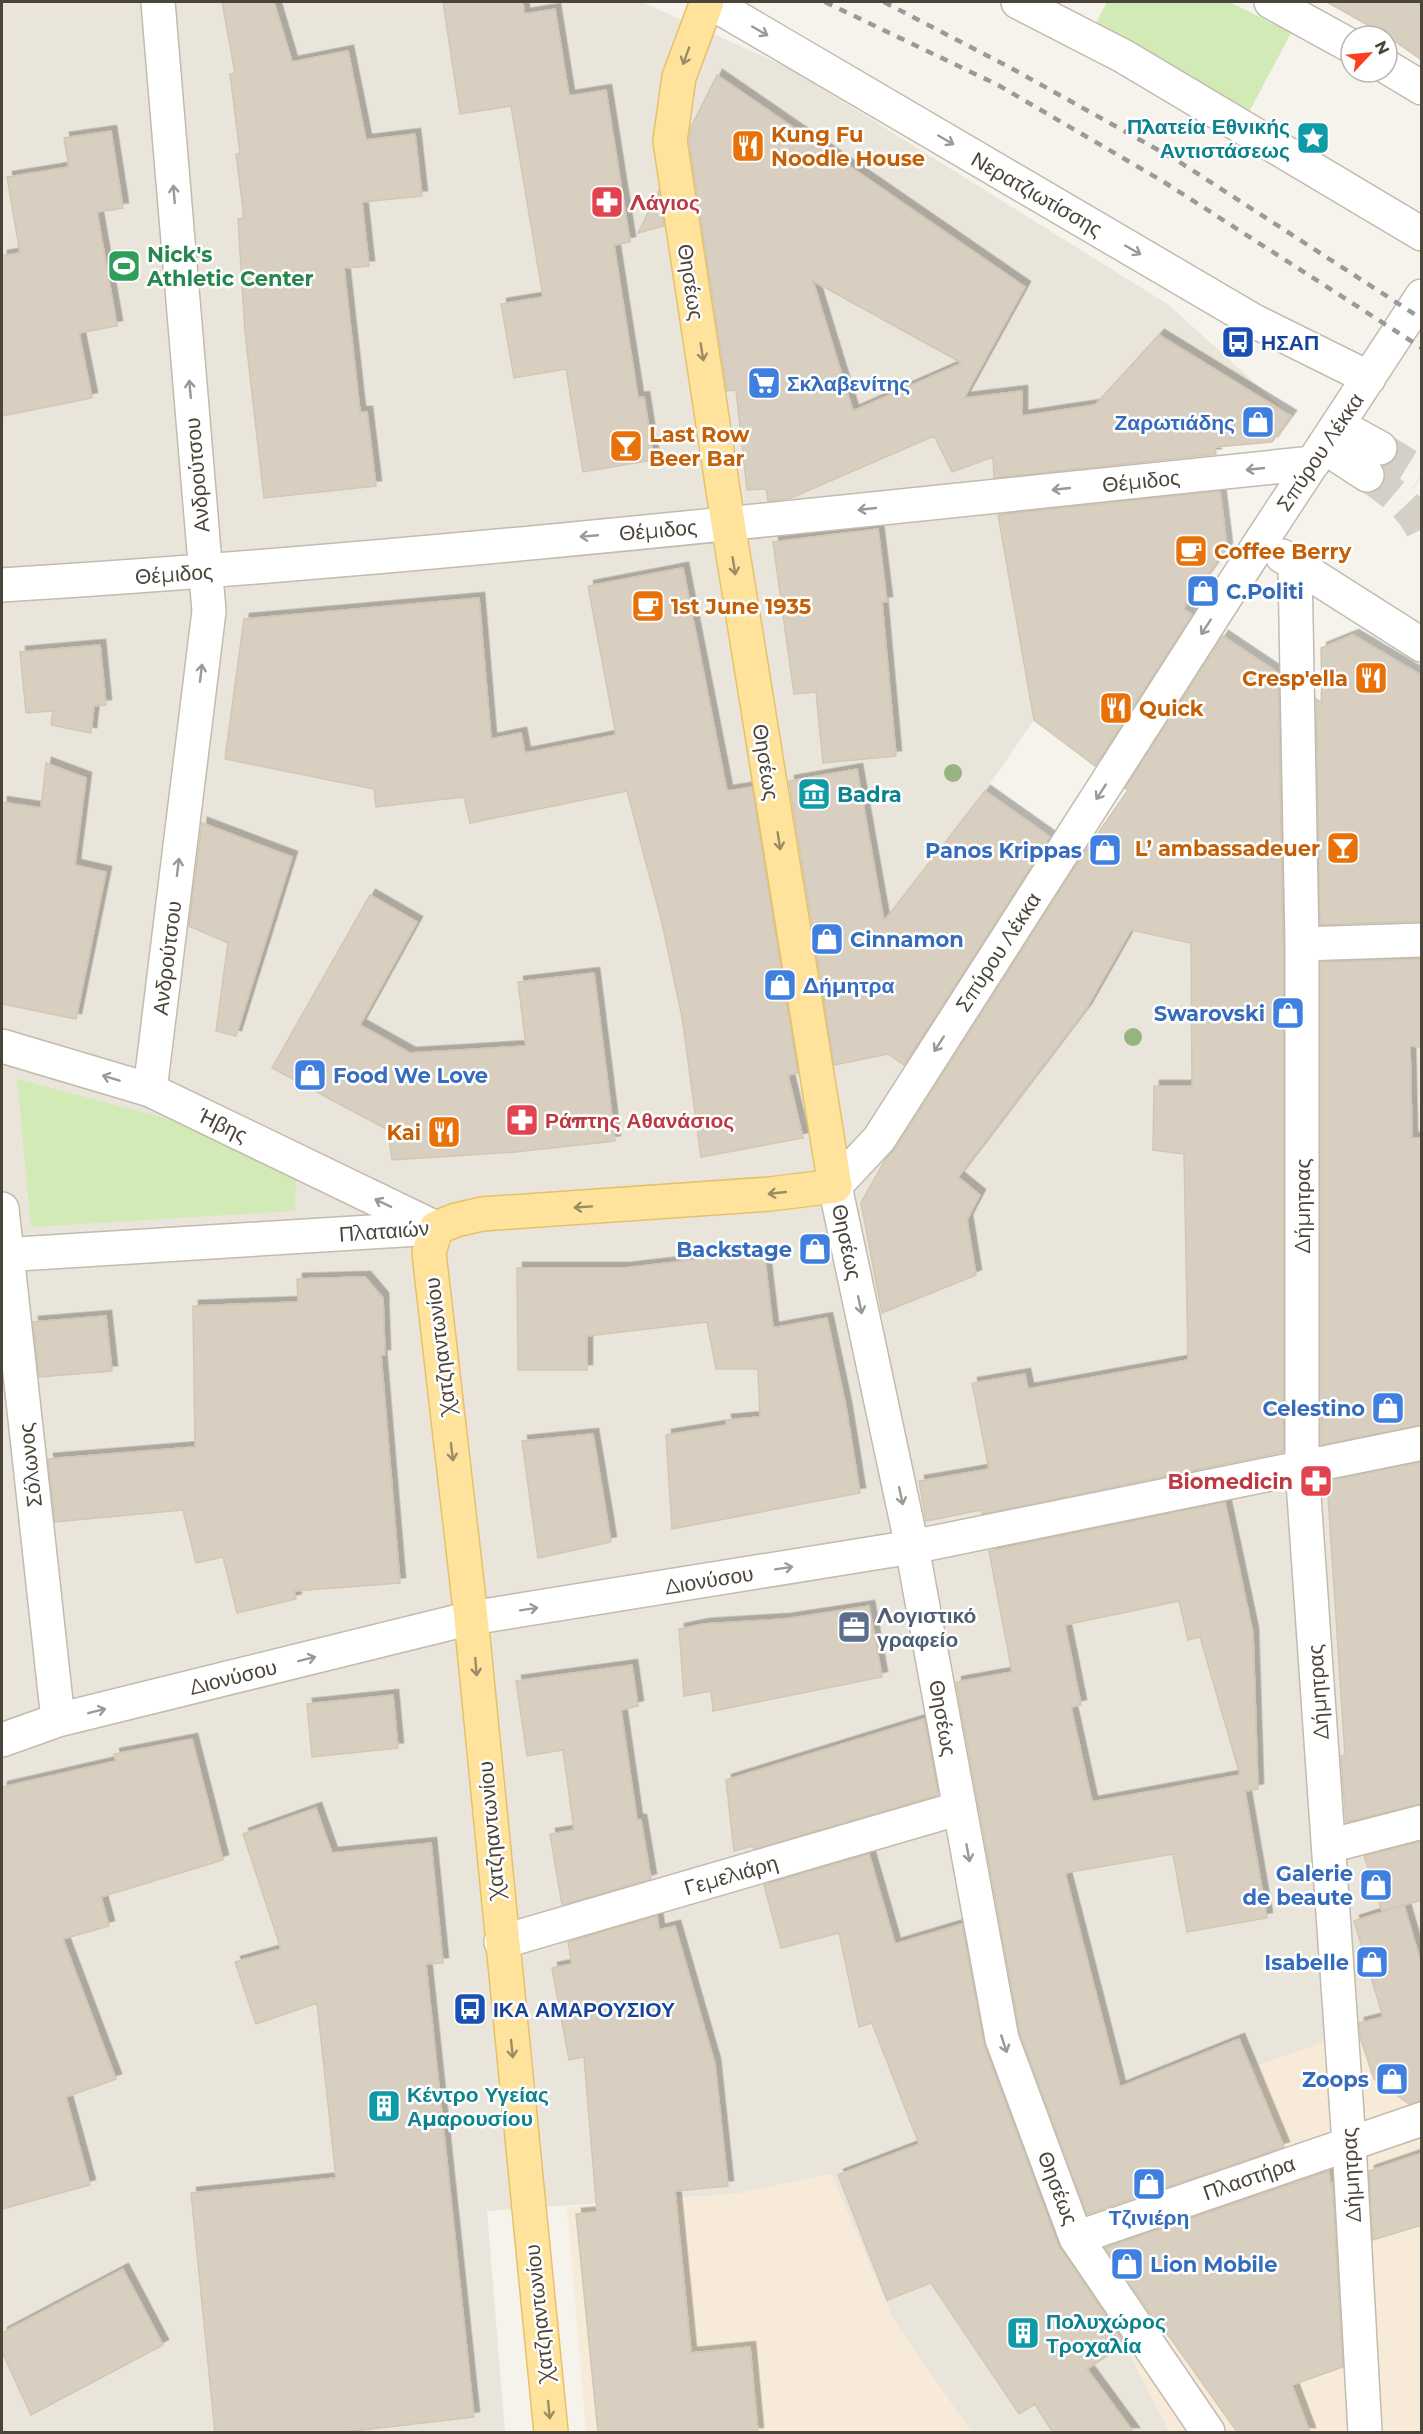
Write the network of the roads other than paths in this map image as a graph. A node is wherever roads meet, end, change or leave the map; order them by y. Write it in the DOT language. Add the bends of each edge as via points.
graph roads {
  1 [pos="158,2"];
  2 [pos="708,2"];
  3 [pos="1018,2"];
  4 [pos="1271,2"];
  5 [pos="1339,39"];
  6 [pos="1399,74"];
  7 [pos="1422,88"];
  8 [pos="1422,234"];
  9 [pos="1422,296"];
  10 [pos="1369,378"];
  11 [pos="1325,445"];
  12 [pos="1374,461"];
  13 [pos="728,523"];
  14 [pos="1260,543"];
  15 [pos="1295,566"];
  16 [pos="205,573"];
  17 [pos="2,585"];
  18 [pos="1422,645"];
  19 [pos="1422,940"];
  20 [pos="1302,944"];
  21 [pos="2,1046"];
  22 [pos="150,1090"];
  23 [pos="835,1186"];
  24 [pos="2,1209"];
  25 [pos="436,1228"];
  26 [pos="4,1255"];
  27 [pos="1422,1443"];
  28 [pos="1302,1467"];
  29 [pos="912,1547"];
  30 [pos="471,1618"];
  31 [pos="58,1720"];
  32 [pos="2,1740"];
  33 [pos="960,1808"];
  34 [pos="1422,1822"];
  35 [pos="1329,1846"];
  36 [pos="501,1942"];
  37 [pos="1422,2119"];
  38 [pos="1349,2143"];
  39 [pos="1076,2238"];
  40 [pos="551,2433"];
  41 [pos="1208,2433"];
  42 [pos="1365,2433"];
  16 -- 1 [label="street, Ανδρούτσου, one-way"];
  2 -- 10 [label="street, Νερατζιωτίσσης, one-way" via="1254,321"];
  2 -- 13 [label="main road, Θησέως, one-way" via="679,77 670,141"];
  3 -- 8 [label="street" via="1123,56"];
  4 -- 5 [label="street"];
  6 -- 7 [label="street"];
  9 -- 10 [label="street, Σπύρου Λέκκα"];
  10 -- 11 [label="street, Σπύρου Λέκκα"];
  11 -- 12 [label="street"];
  11 -- 13 [label="street, Θέμιδος, one-way"];
  11 -- 14 [label="street, Σπύρου Λέκκα"];
  13 -- 16 [label="street, Θέμιδος, one-way"];
  13 -- 23 [label="main road, Θησέως, one-way"];
  14 -- 15 [label="street"];
  14 -- 23 [label="street, Σπύρου Λέκκα, one-way" via="879,1139"];
  15 -- 18 [label="street"];
  15 -- 20 [label="street, Δήμητρας"];
  16 -- 17 [label="street, Θέμιδος"];
  22 -- 16 [label="street, Ανδρούτσου, one-way" via="209,611"];
  19 -- 20 [label="street"];
  20 -- 28 [label="street, Δήμητρας"];
  22 -- 21 [label="street, Ήβης, one-way"];
  25 -- 22 [label="street, Ήβης, one-way"];
  23 -- 25 [label="main road, Πλαταιών, one-way" via="482,1214"];
  23 -- 29 [label="street, Θησέως, one-way"];
  24 -- 26 [label="street, Σόλωνος"];
  25 -- 26 [label="street, Πλαταιών"];
  25 -- 30 [label="main road, Χατζηαντωνίου, one-way" via="429,1253"];
  26 -- 31 [label="street, Σόλωνος"];
  27 -- 28 [label="street, Διονύσου"];
  28 -- 29 [label="street, Διονύσου"];
  28 -- 35 [label="street, Δήμητρας"];
  30 -- 29 [label="street, Διονύσου, one-way"];
  29 -- 33 [label="street, Θησέως"];
  31 -- 30 [label="street, Διονύσου, one-way"];
  30 -- 36 [label="main road, Χατζηαντωνίου, one-way"];
  31 -- 32 [label="street, Διονύσου"];
  33 -- 36 [label="street, Γεμελιάρη"];
  33 -- 39 [label="street, Θησέως, one-way" via="1002,2039"];
  34 -- 35 [label="street"];
  35 -- 38 [label="street, Δήμητρας"];
  36 -- 40 [label="main road, Χατζηαντωνίου, one-way"];
  37 -- 38 [label="street, Πλαστήρα"];
  38 -- 39 [label="street, Πλαστήρα"];
  38 -- 42 [label="street, Δήμητρας"];
  39 -- 41 [label="street, Θησέως"];
}
